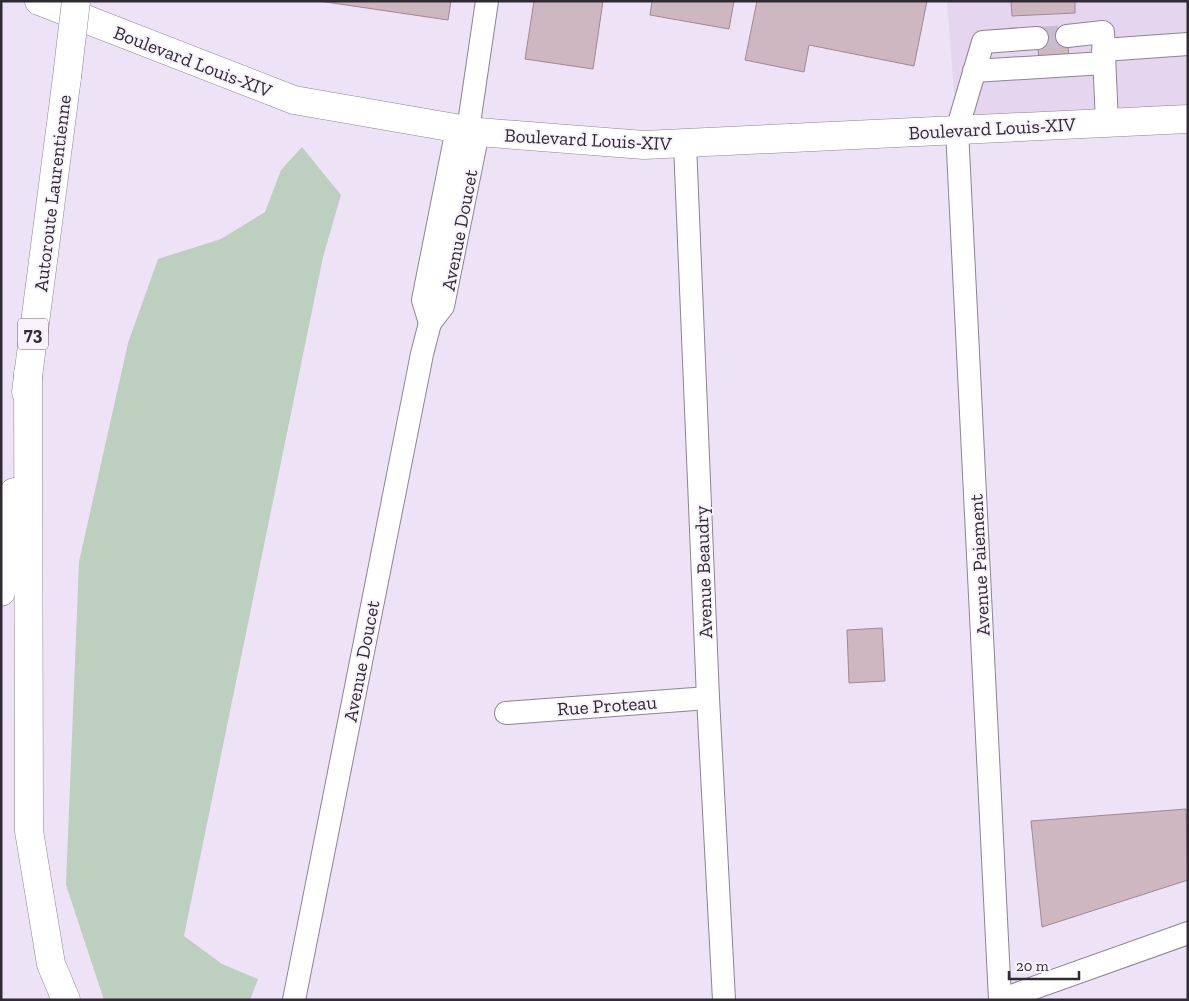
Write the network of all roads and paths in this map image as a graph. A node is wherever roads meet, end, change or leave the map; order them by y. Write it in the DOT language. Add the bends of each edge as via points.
graph roads {
  1 [pos="39,1"];
  2 [pos="76,1"];
  3 [pos="487,1"];
  4 [pos="1067,36"];
  5 [pos="1037,38"];
  6 [pos="1188,44"];
  7 [pos="1104,56"];
  8 [pos="974,71"];
  9 [pos="1188,119"];
  10 [pos="1107,123"];
  11 [pos="468,130"];
  12 [pos="957,130"];
  13 [pos="685,144"];
  14 [pos="28,374"];
  15 [pos="1,592"];
  16 [pos="708,698"];
  17 [pos="506,713"];
  18 [pos="1188,933"];
  19 [pos="66,1000"];
  20 [pos="294,1000"];
  21 [pos="724,1000"];
  22 [pos="1000,1000"];
  1 -- 11 [label="main road, Boulevard Louis-XIV" via="294,100"];
  2 -- 14 [label="main road, Autoroute Laurentienne / 73, bridge"];
  3 -- 11 [label="street, Avenue Doucet"];
  4 -- 7 [label="street" via="1103,32"];
  5 -- 8 [label="street, Avenue Paiement" via="983,42"];
  6 -- 7 [label="street"];
  7 -- 8 [label="street"];
  7 -- 10 [label="street"];
  8 -- 12 [label="street, Avenue Paiement"];
  9 -- 10 [label="main road, Boulevard Louis-XIV"];
  10 -- 12 [label="main road, Boulevard Louis-XIV"];
  11 -- 13 [label="main road, Boulevard Louis-XIV" via="644,145"];
  11 -- 20 [label="street, Avenue Doucet" via="444,306 430,323 420,364"];
  12 -- 13 [label="main road, Boulevard Louis-XIV"];
  12 -- 22 [label="street, Avenue Paiement"];
  13 -- 16 [label="street, Avenue Beaudry"];
  14 -- 15 [label="main road, Autoroute Laurentienne / 73"];
  14 -- 19 [label="main road" via="29,831 51,964"];
  16 -- 17 [label="street, Rue Proteau"];
  16 -- 21 [label="street, Avenue Beaudry"];
  18 -- 22 [label="street"];
}
